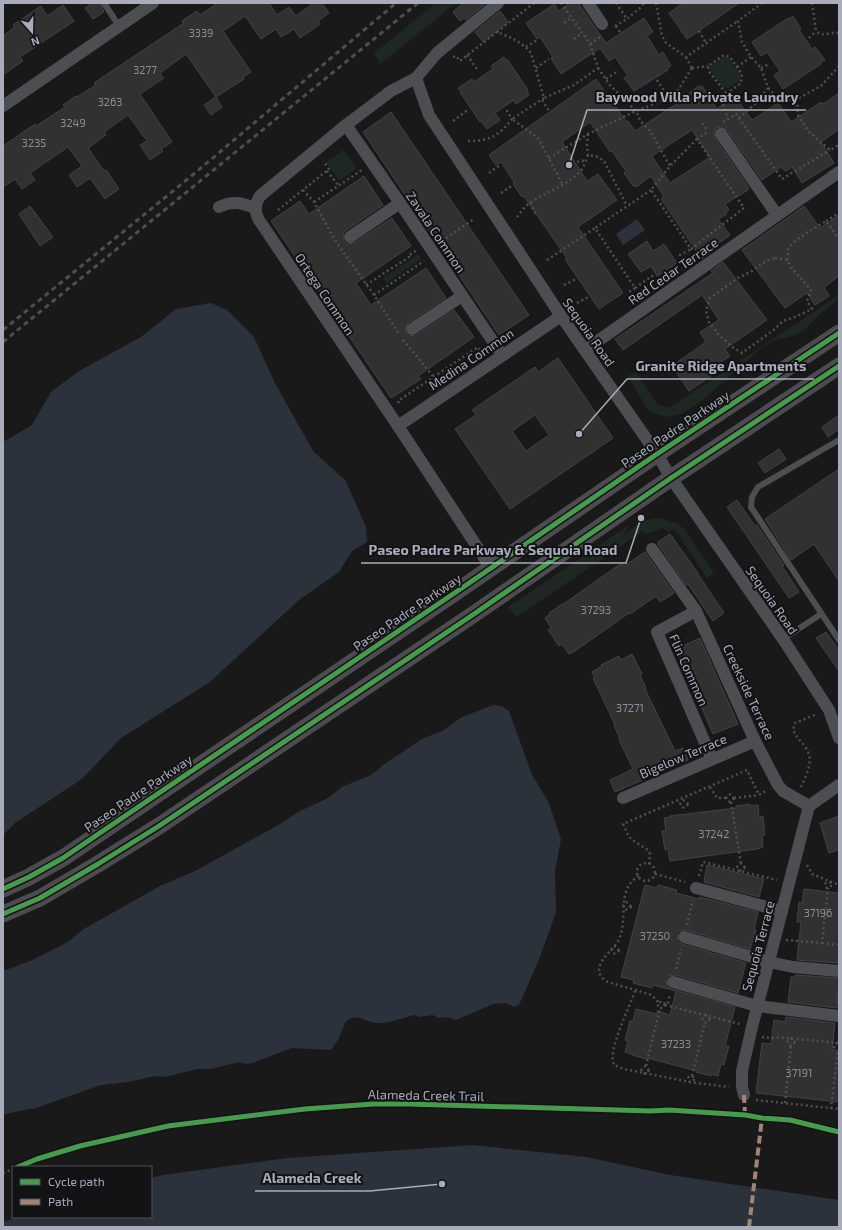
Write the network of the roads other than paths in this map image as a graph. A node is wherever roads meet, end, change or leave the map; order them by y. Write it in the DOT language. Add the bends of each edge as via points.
graph roads {
  1 [pos="104,3"];
  2 [pos="153,3"];
  3 [pos="498,3"];
  4 [pos="588,3"];
  5 [pos="602,24"];
  6 [pos="119,26"];
  7 [pos="416,78"];
  8 [pos="3,106"];
  9 [pos="346,125"];
  10 [pos="719,128"];
  11 [pos="839,172"];
  12 [pos="400,203"];
  13 [pos="219,207"];
  14 [pos="256,208"];
  15 [pos="777,215"];
  16 [pos="350,237"];
  17 [pos="462,296"];
  18 [pos="561,316"];
  19 [pos="412,329"];
  20 [pos="839,332"];
  21 [pos="585,350"];
  22 [pos="502,355"];
  23 [pos="839,366"];
  24 [pos="398,426"];
  25 [pos="839,440"];
  26 [pos="657,454"];
  27 [pos="671,478"];
  28 [pos="652,549"];
  29 [pos="491,568"];
  30 [pos="696,611"];
  31 [pos="821,614"];
  32 [pos="783,639"];
  33 [pos="839,640"];
  34 [pos="839,738"];
  35 [pos="755,741"];
  36 [pos="712,759"];
  37 [pos="839,785"];
  38 [pos="623,798"];
  39 [pos="809,806"];
  40 [pos="695,883"];
  41 [pos="3,889"];
  42 [pos="782,911"];
  43 [pos="3,914"];
  44 [pos="684,937"];
  45 [pos="769,962"];
  46 [pos="839,971"];
  47 [pos="673,982"];
  48 [pos="757,1006"];
  49 [pos="839,1016"];
  50 [pos="745,1094"];
  1 -- 6 [label="lane"];
  2 -- 6 [label="street"];
  3 -- 7 [label="street" via="436,52"];
  4 -- 5 [label="street"];
  6 -- 8 [label="street"];
  7 -- 9 [label="street" via="391,91"];
  7 -- 18 [label="street, Sequoia Road" via="429,115"];
  9 -- 12 [label="street, Zavala Common"];
  9 -- 14 [label="street" via="260,196 256,201"];
  10 -- 15 [label="street"];
  11 -- 15 [label="street, Red Cedar Terrace"];
  12 -- 16 [label="street"];
  12 -- 17 [label="street, Zavala Common"];
  13 -- 14 [label="street" via="235,202"];
  14 -- 24 [label="street, Ortega Common" via="259,220"];
  15 -- 21 [label="street, Red Cedar Terrace"];
  17 -- 19 [label="street"];
  17 -- 22 [label="street, Zavala Common"];
  18 -- 21 [label="street, Sequoia Road"];
  18 -- 22 [label="street, Medina Common"];
  20 -- 26 [label="main road, Paseo Padre Parkway"];
  21 -- 26 [label="street, Sequoia Road"];
  22 -- 24 [label="street, Medina Common"];
  23 -- 27 [label="main road"];
  24 -- 29 [label="street, Ortega Common"];
  25 -- 31 [label="lane" via="758,487 752,497 751,507"];
  26 -- 27 [label="street, Sequoia Road"];
  26 -- 29 [label="main road, Paseo Padre Parkway"];
  27 -- 32 [label="street, Sequoia Road"];
  27 -- 43 [label="main road" via="158,826 40,898"];
  28 -- 30 [label="street, Creekside Terrace"];
  29 -- 41 [label="main road, Paseo Padre Parkway" via="63,858"];
  30 -- 35 [label="street, Creekside Terrace"];
  30 -- 36 [label="street, Flin Common" via="657,632"];
  31 -- 32 [label="lane"];
  31 -- 33 [label="lane"];
  32 -- 34 [label="street, Sequoia Road" via="829,710"];
  35 -- 36 [label="street, Bigelow Terrace"];
  35 -- 39 [label="street, Creekside Terrace" via="778,785 783,791"];
  36 -- 38 [label="street, Bigelow Terrace"];
  37 -- 39 [label="street"];
  39 -- 42 [label="street, Sequoia Terrace"];
  40 -- 42 [label="street"];
  42 -- 45 [label="street, Sequoia Terrace"];
  44 -- 45 [label="street"];
  45 -- 46 [label="street"];
  45 -- 48 [label="street, Sequoia Terrace"];
  47 -- 48 [label="street"];
  48 -- 49 [label="street"];
  48 -- 50 [label="street, Sequoia Terrace" via="742,1071"];
}
